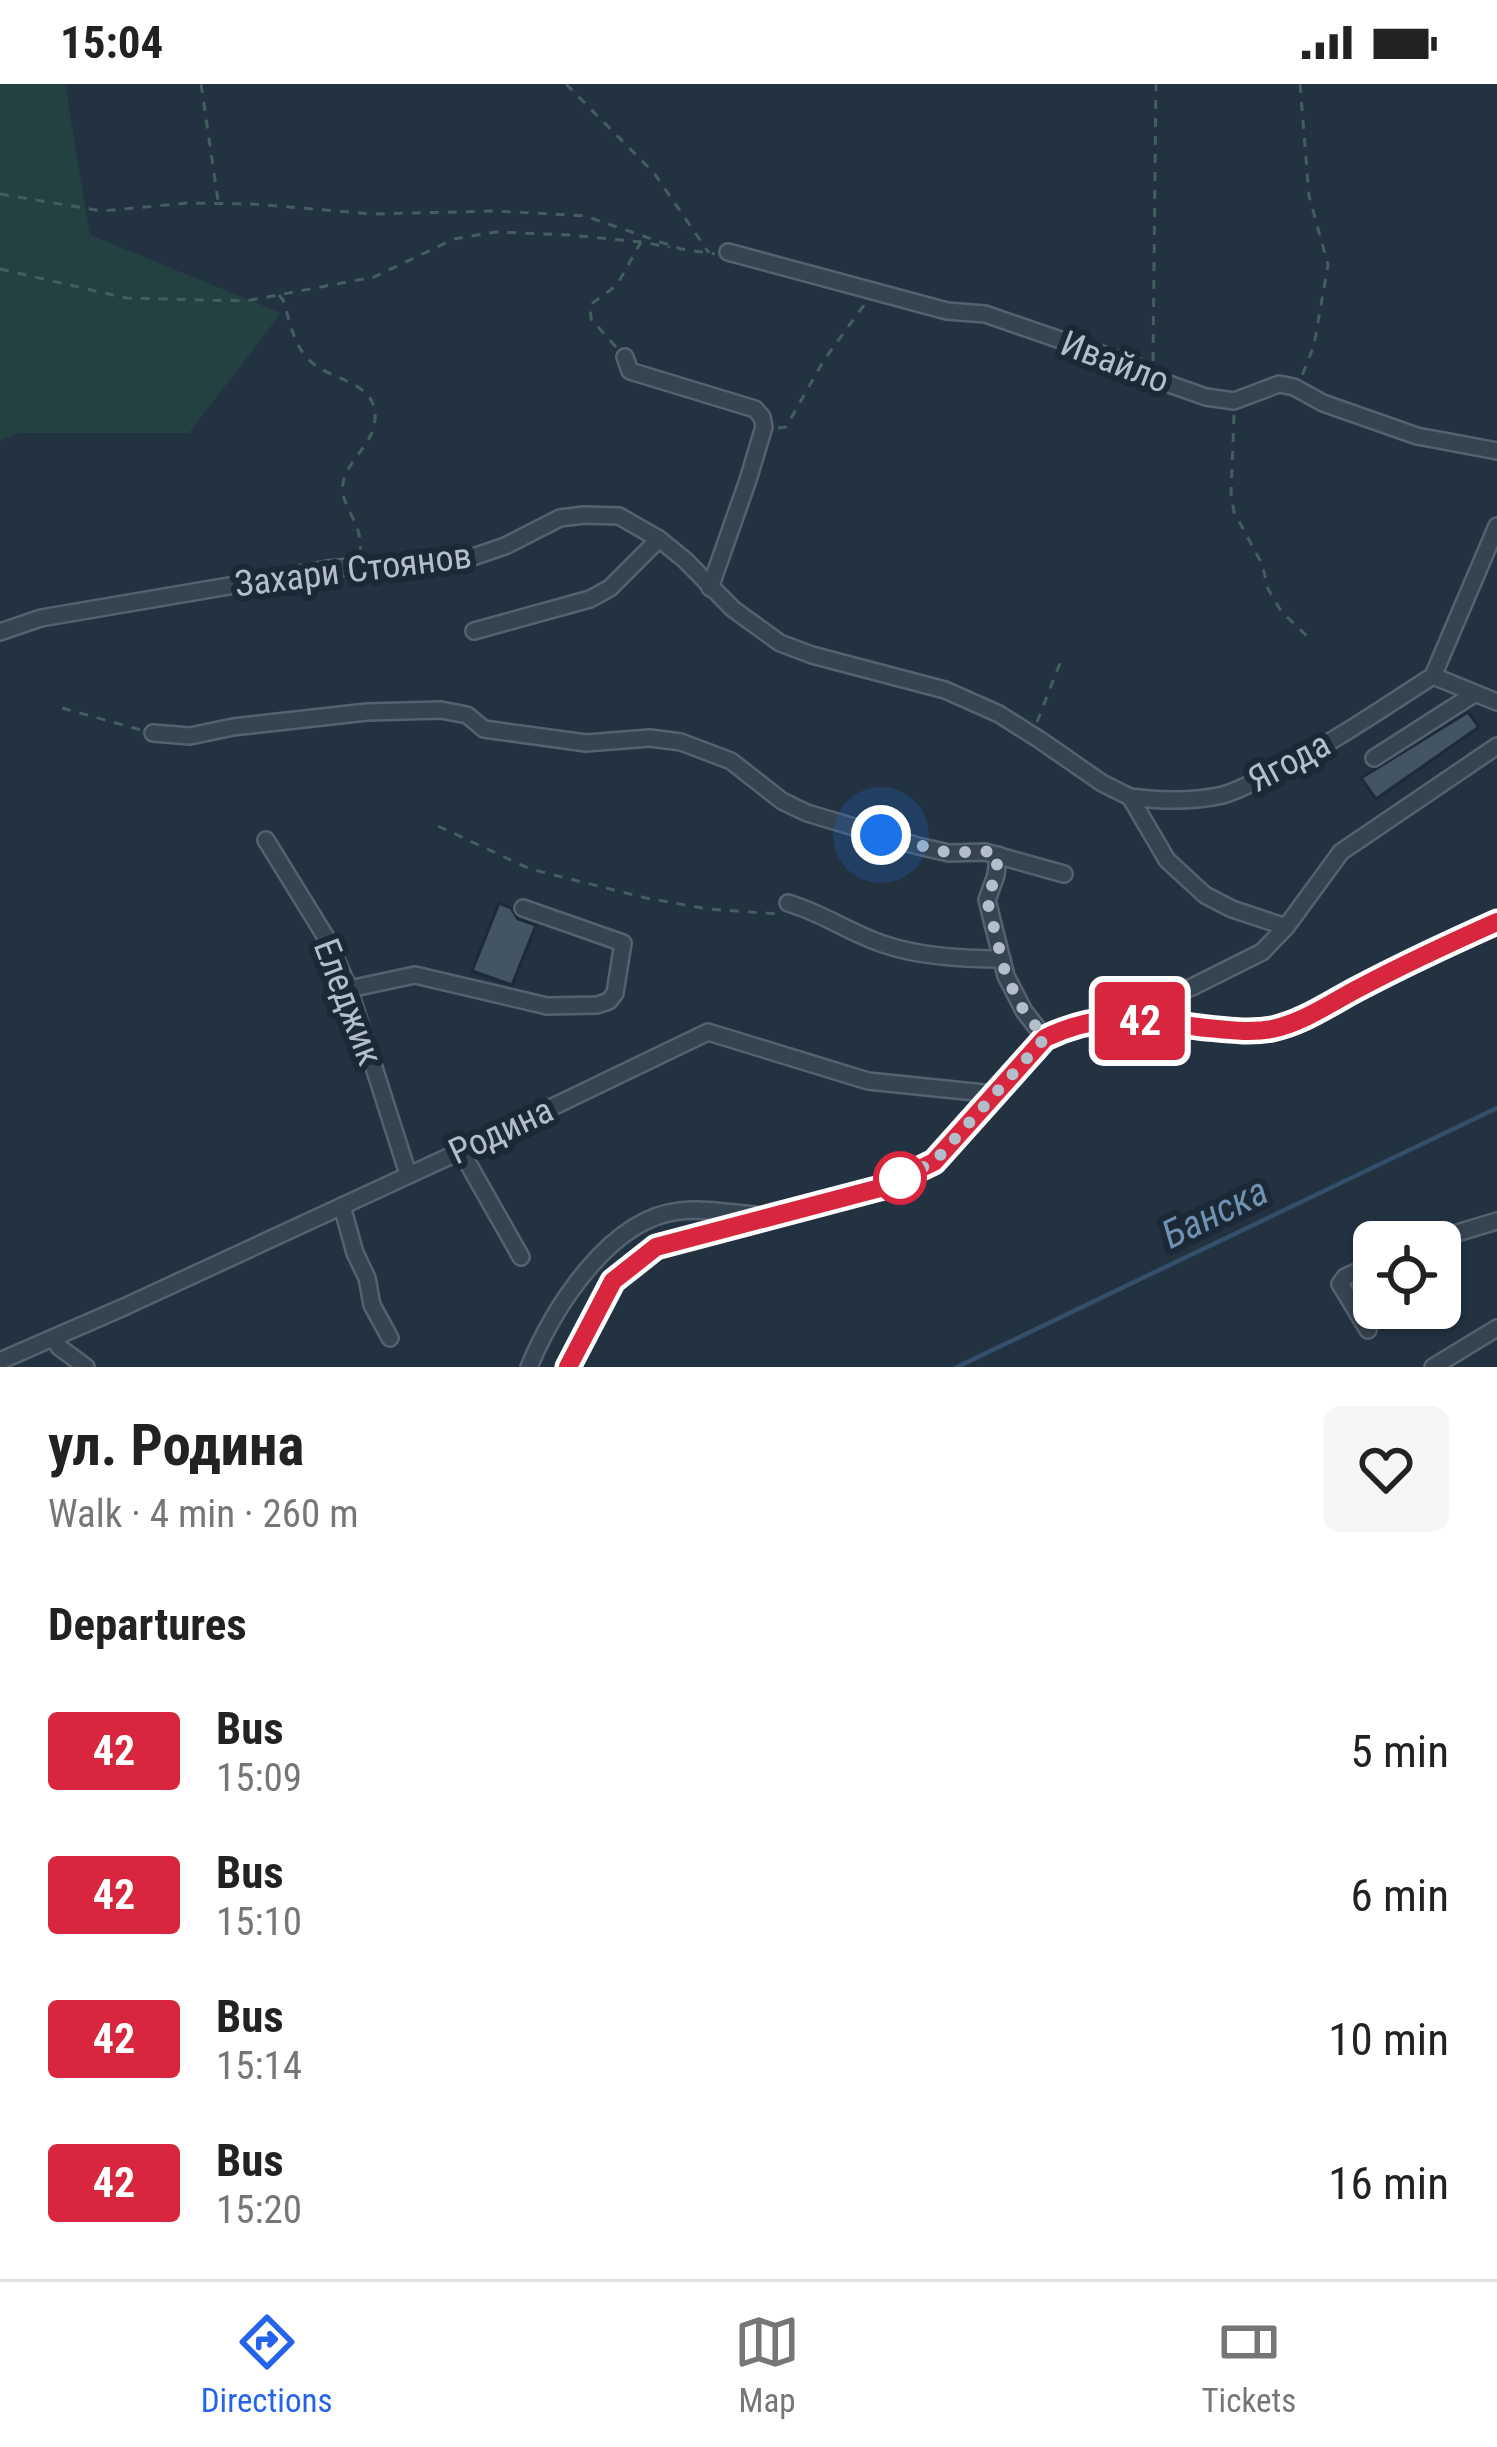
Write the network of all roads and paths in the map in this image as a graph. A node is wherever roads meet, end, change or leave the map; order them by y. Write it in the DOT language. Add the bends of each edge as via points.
graph roads {
  1 [pos="201,84"];
  2 [pos="566,84"];
  3 [pos="1156,84"];
  4 [pos="1300,84"];
  5 [pos="0,194"];
  6 [pos="218,203"];
  7 [pos="641,242"];
  8 [pos="681,249"];
  9 [pos="728,252"];
  10 [pos="710,255"];
  11 [pos="0,269"];
  12 [pos="870,290"];
  13 [pos="278,293"];
  14 [pos="625,357"];
  15 [pos="1153,375"];
  16 [pos="1299,389"];
  17 [pos="1234,401"];
  18 [pos="764,427"];
  19 [pos="1497,451"];
  20 [pos="1497,526"];
  21 [pos="659,539"];
  22 [pos="357,567"];
  23 [pos="710,588"];
  24 [pos="0,632"];
  25 [pos="474,632"];
  26 [pos="1309,638"];
  27 [pos="1060,663"];
  28 [pos="1433,676"];
  29 [pos="1474,694"];
  30 [pos="1497,702"];
  31 [pos="62,708"];
  32 [pos="153,733"];
  33 [pos="1032,734"];
  34 [pos="1497,746"];
  35 [pos="1374,758"];
  36 [pos="1130,797"];
  37 [pos="438,826"];
  38 [pos="266,840"];
  39 [pos="998,855"];
  40 [pos="1064,874"];
  41 [pos="796,905"];
  42 [pos="523,908"];
  43 [pos="1497,922"];
  44 [pos="1286,927"];
  45 [pos="1002,959"];
  46 [pos="349,989"];
  47 [pos="1115,1018"];
  48 [pos="1045,1038"];
  49 [pos="994,1094"];
  50 [pos="461,1151"];
  51 [pos="408,1174"];
  52 [pos="342,1206"];
  53 [pos="769,1217"];
  54 [pos="1497,1221"];
  55 [pos="1461,1232"];
  56 [pos="520,1257"];
  57 [pos="1353,1273"];
  58 [pos="1353,1305"];
  59 [pos="1497,1328"];
  60 [pos="55,1338"];
  61 [pos="391,1339"];
  62 [pos="27,1350"];
  63 [pos="0,1360"];
  64 [pos="17,1367"];
  65 [pos="86,1367"];
  66 [pos="530,1367"];
  67 [pos="568,1367"];
  68 [pos="1433,1367"];
  1 -- 6 [label="path"];
  2 -- 10 [label="path" via="653,173"];
  3 -- 15 [label="path"];
  4 -- 16 [label="path" via="1309,196 1328,265"];
  5 -- 6 [label="path" via="102,211"];
  6 -- 8 [label="path" via="585,216"];
  7 -- 8 [label="path"];
  7 -- 13 [label="path" via="496,232 454,239 374,277"];
  7 -- 14 [label="path" via="616,285 590,304 590,319"];
  8 -- 10 [label="path"];
  9 -- 10 [label="path"];
  9 -- 12 [label="street, Ивайло"];
  11 -- 13 [label="path" via="126,298 246,301"];
  12 -- 15 [label="street, Ивайло" via="985,314"];
  12 -- 18 [label="path" via="786,427"];
  13 -- 22 [label="path" via="312,364 357,385 375,414 342,488 360,532"];
  14 -- 18 [label="street" via="630,371 650,379 755,409"];
  15 -- 17 [label="street, Ивайло"];
  16 -- 17 [label="street, Ивайло" via="1279,384"];
  16 -- 19 [label="street" via="1417,436"];
  17 -- 26 [label="path" via="1234,512 1268,590"];
  18 -- 23 [label="street"];
  20 -- 28 [label="street"];
  21 -- 22 [label="street, Захари Стоянов" via="619,516 584,515 464,560"];
  21 -- 23 [label="street, Захари Стоянов"];
  21 -- 25 [label="street" via="610,589"];
  22 -- 24 [label="street, Захари Стоянов" via="41,618"];
  23 -- 33 [label="street, Захари Стоянов" via="780,643 945,690"];
  27 -- 33 [label="path"];
  28 -- 29 [label="street"];
  28 -- 36 [label="street, Ягода" via="1242,788 1190,800"];
  29 -- 30 [label="street"];
  29 -- 35 [label="street"];
  31 -- 32 [label="path"];
  32 -- 39 [label="street" via="441,710 484,729 586,743 650,737 731,760 807,813 949,853"];
  33 -- 36 [label="street, Захари Стоянов"];
  34 -- 44 [label="street" via="1341,852"];
  36 -- 44 [label="street, Захари Стоянов" via="1186,880 1232,909"];
  37 -- 41 [label="path" via="530,869 646,898 757,914 787,914"];
  38 -- 46 [label="street, Еледжик"];
  39 -- 40 [label="street"];
  39 -- 45 [label="street" via="987,900"];
  41 -- 45 [label="street" via="885,945"];
  42 -- 46 [label="street" via="622,944 609,1001 547,1006 415,975"];
  43 -- 47 [label="street" via="1269,1030"];
  44 -- 47 [label="street" via="1262,952"];
  45 -- 48 [label="street"];
  46 -- 51 [label="street, Еледжик"];
  47 -- 48 [label="street"];
  48 -- 49 [label="street"];
  49 -- 50 [label="street, Родина" via="868,1081 708,1032"];
  49 -- 53 [label="street" via="934,1162 880,1188"];
  50 -- 51 [label="street, Родина"];
  50 -- 56 [label="street"];
  51 -- 52 [label="street, Родина"];
  52 -- 60 [label="street, Родина"];
  52 -- 61 [label="street" via="371,1304"];
  53 -- 66 [label="street" via="676,1210 634,1225 565,1295"];
  53 -- 67 [label="street" via="656,1247 613,1281"];
  54 -- 55 [label="street"];
  57 -- 58 [label="street" via="1340,1284"];
  59 -- 68 [label="street"];
  60 -- 62 [label="street, Родина"];
  60 -- 65 [label="street"];
  62 -- 63 [label="street, Родина"];
  62 -- 64 [label="street"];
}
